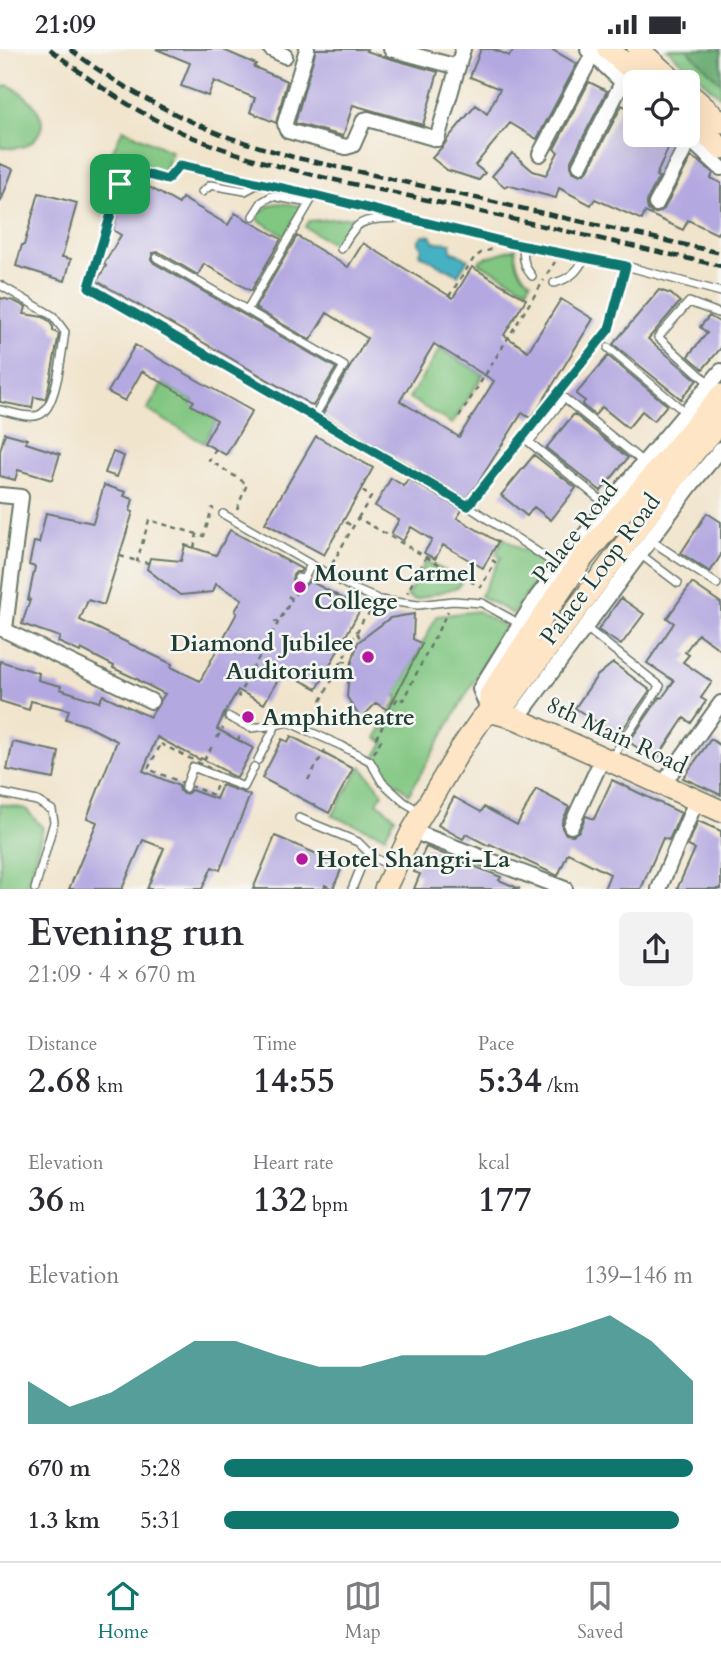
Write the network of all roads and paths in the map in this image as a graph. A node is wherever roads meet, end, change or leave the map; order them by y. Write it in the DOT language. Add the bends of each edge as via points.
graph roads {
  1 [pos="271,49"];
  2 [pos="307,49"];
  3 [pos="391,49"];
  4 [pos="463,49"];
  5 [pos="638,49"];
  6 [pos="596,51"];
  7 [pos="285,56"];
  8 [pos="458,67"];
  9 [pos="627,70"];
  10 [pos="662,70"];
  11 [pos="622,83"];
  12 [pos="700,104"];
  13 [pos="721,122"];
  14 [pos="700,137"];
  15 [pos="700,144"];
  16 [pos="681,147"];
  17 [pos="721,148"];
  18 [pos="540,154"];
  19 [pos="580,165"];
  20 [pos="721,168"];
  21 [pos="259,183"];
  22 [pos="202,192"];
  23 [pos="314,195"];
  24 [pos="309,203"];
  25 [pos="656,204"];
  26 [pos="253,216"];
  27 [pos="406,218"];
  28 [pos="509,243"];
  29 [pos="524,246"];
  30 [pos="341,249"];
  31 [pos="560,253"];
  32 [pos="157,258"];
  33 [pos="584,258"];
  34 [pos="626,266"];
  35 [pos="532,276"];
  36 [pos="554,282"];
  37 [pos="0,285"];
  38 [pos="721,292"];
  39 [pos="449,296"];
  40 [pos="247,310"];
  41 [pos="721,314"];
  42 [pos="608,348"];
  43 [pos="721,371"];
  44 [pos="715,390"];
  45 [pos="0,410"];
  46 [pos="686,413"];
  47 [pos="459,417"];
  48 [pos="314,418"];
  49 [pos="721,422"];
  50 [pos="216,449"];
  51 [pos="721,449"];
  52 [pos="644,463"];
  53 [pos="361,490"];
  54 [pos="0,495"];
  55 [pos="608,505"];
  56 [pos="468,506"];
  57 [pos="223,515"];
  58 [pos="358,518"];
  59 [pos="232,520"];
  60 [pos="345,522"];
  61 [pos="354,527"];
  62 [pos="197,534"];
  63 [pos="650,540"];
  64 [pos="194,548"];
  65 [pos="639,554"];
  66 [pos="120,556"];
  67 [pos="426,557"];
  68 [pos="489,558"];
  69 [pos="137,561"];
  70 [pos="149,563"];
  71 [pos="312,565"];
  72 [pos="560,567"];
  73 [pos="327,573"];
  74 [pos="300,579"];
  75 [pos="678,583"];
  76 [pos="717,584"];
  77 [pos="288,596"];
  78 [pos="292,599"];
  79 [pos="380,600"];
  80 [pos="453,601"];
  81 [pos="402,603"];
  82 [pos="520,624"];
  83 [pos="585,627"];
  84 [pos="3,628"];
  85 [pos="357,633"];
  86 [pos="352,641"];
  87 [pos="362,641"];
  88 [pos="346,653"];
  89 [pos="342,661"];
  90 [pos="352,662"];
  91 [pos="240,697"];
  92 [pos="151,701"];
  93 [pos="321,701"];
  94 [pos="721,703"];
  95 [pos="489,711"];
  96 [pos="229,717"];
  97 [pos="517,719"];
  98 [pos="276,726"];
  99 [pos="223,728"];
  100 [pos="217,738"];
  101 [pos="213,745"];
  102 [pos="323,753"];
  103 [pos="606,759"];
  104 [pos="370,761"];
  105 [pos="202,765"];
  106 [pos="308,780"];
  107 [pos="663,784"];
  108 [pos="185,788"];
  109 [pos="0,793"];
  110 [pos="696,801"];
  111 [pos="721,811"];
  112 [pos="299,818"];
  113 [pos="417,822"];
  114 [pos="571,826"];
  115 [pos="374,858"];
  116 [pos="394,867"];
  117 [pos="35,889"];
  118 [pos="352,889"];
  119 [pos="385,889"];
  120 [pos="565,889"];
  121 [pos="659,889"];
  1 -- 7 [label="street"];
  2 -- 8 [label="street" via="286,128 346,147 356,142 368,119 438,139"];
  3 -- 8 [label="street"];
  4 -- 8 [label="street"];
  5 -- 10 [label="street"];
  6 -- 9 [label="street"];
  6 -- 11 [label="street"];
  6 -- 18 [label="street"];
  11 -- 19 [label="street"];
  12 -- 13 [label="street"];
  14 -- 17 [label="street"];
  15 -- 20 [label="street"];
  16 -- 25 [label="street"];
  21 -- 22 [label="lane" via="245,191 211,185"];
  21 -- 23 [label="lane"];
  21 -- 48 [label="lane" via="180,165 167,180 138,172 125,177 89,287"];
  23 -- 24 [label="lane"];
  23 -- 27 [label="lane"];
  24 -- 26 [label="lane" via="272,196"];
  24 -- 40 [label="lane"];
  27 -- 28 [label="lane"];
  27 -- 30 [label="lane" via="360,223"];
  28 -- 29 [label="lane"];
  28 -- 39 [label="path" via="477,255"];
  29 -- 31 [label="lane"];
  29 -- 35 [label="lane" via="523,261"];
  31 -- 33 [label="lane"];
  31 -- 47 [label="path"];
  32 -- 40 [label="lane"];
  33 -- 34 [label="lane"];
  33 -- 36 [label="lane" via="576,272"];
  34 -- 38 [label="lane"];
  34 -- 56 [label="lane" via="609,329"];
  37 -- 45 [label="lane" via="53,316 65,331 47,409 31,416"];
  40 -- 48 [label="lane" via="344,366"];
  41 -- 44 [label="lane" via="689,302 658,337"];
  42 -- 46 [label="lane"];
  43 -- 44 [label="street"];
  44 -- 46 [label="street"];
  44 -- 95 [label="street, Palace Road" via="582,559 490,695"];
  46 -- 52 [label="street"];
  48 -- 56 [label="lane"];
  49 -- 95 [label="street, Palace Road" via="507,702"];
  50 -- 59 [label="path" via="209,460 247,484"];
  51 -- 63 [label="street, Palace Loop Road"];
  52 -- 55 [label="street"];
  52 -- 55 [label="lane" via="564,398 529,442"];
  53 -- 58 [label="path" via="371,497"];
  54 -- 84 [label="street" via="20,497"];
  55 -- 72 [label="street"];
  56 -- 72 [label="lane"];
  57 -- 59 [label="lane"];
  57 -- 62 [label="path" via="212,508 204,536"];
  58 -- 61 [label="path"];
  58 -- 67 [label="path"];
  59 -- 71 [label="lane"];
  60 -- 61 [label="path"];
  61 -- 73 [label="path"];
  62 -- 64 [label="path"];
  62 -- 69 [label="path" via="149,520"];
  63 -- 65 [label="street, Palace Loop Road"];
  63 -- 76 [label="lane"];
  65 -- 75 [label="lane"];
  65 -- 83 [label="street, Palace Loop Road"];
  66 -- 69 [label="path"];
  67 -- 68 [label="path" via="481,587 495,562"];
  67 -- 81 [label="path"];
  69 -- 70 [label="path"];
  71 -- 73 [label="lane"];
  71 -- 74 [label="lane"];
  72 -- 82 [label="street"];
  73 -- 79 [label="lane"];
  74 -- 78 [label="path"];
  77 -- 78 [label="path"];
  78 -- 91 [label="path"];
  79 -- 81 [label="lane"];
  79 -- 85 [label="path"];
  80 -- 81 [label="lane"];
  80 -- 82 [label="lane" via="482,603"];
  80 -- 104 [label="path" via="403,700 398,697 376,738 381,740"];
  82 -- 95 [label="street" via="480,689"];
  83 -- 97 [label="street, Palace Loop Road"];
  83 -- 103 [label="lane" via="660,686"];
  84 -- 92 [label="street"];
  85 -- 86 [label="path"];
  85 -- 87 [label="path"];
  88 -- 89 [label="path"];
  89 -- 90 [label="path"];
  89 -- 93 [label="path"];
  94 -- 107 [label="street"];
  95 -- 97 [label="street, 8th Main Road"];
  95 -- 113 [label="street, Palace Road"];
  96 -- 98 [label="lane" via="251,729"];
  97 -- 103 [label="street, 8th Main Road"];
  98 -- 104 [label="lane" via="288,722"];
  98 -- 108 [label="lane" via="244,787 193,767"];
  99 -- 100 [label="path"];
  101 -- 105 [label="path"];
  102 -- 106 [label="path"];
  103 -- 107 [label="street, 8th Main Road"];
  103 -- 114 [label="street"];
  104 -- 113 [label="lane"];
  107 -- 110 [label="street, 8th Main Road"];
  109 -- 117 [label="lane" via="37,801 52,810 54,822"];
  110 -- 111 [label="street, 8th Main Road"];
  110 -- 121 [label="street"];
  112 -- 115 [label="lane" via="358,842"];
  113 -- 116 [label="street, Palace Road"];
  113 -- 120 [label="street"];
  115 -- 116 [label="lane"];
  115 -- 118 [label="lane" via="363,862"];
  116 -- 119 [label="street, Palace Road"];
}
